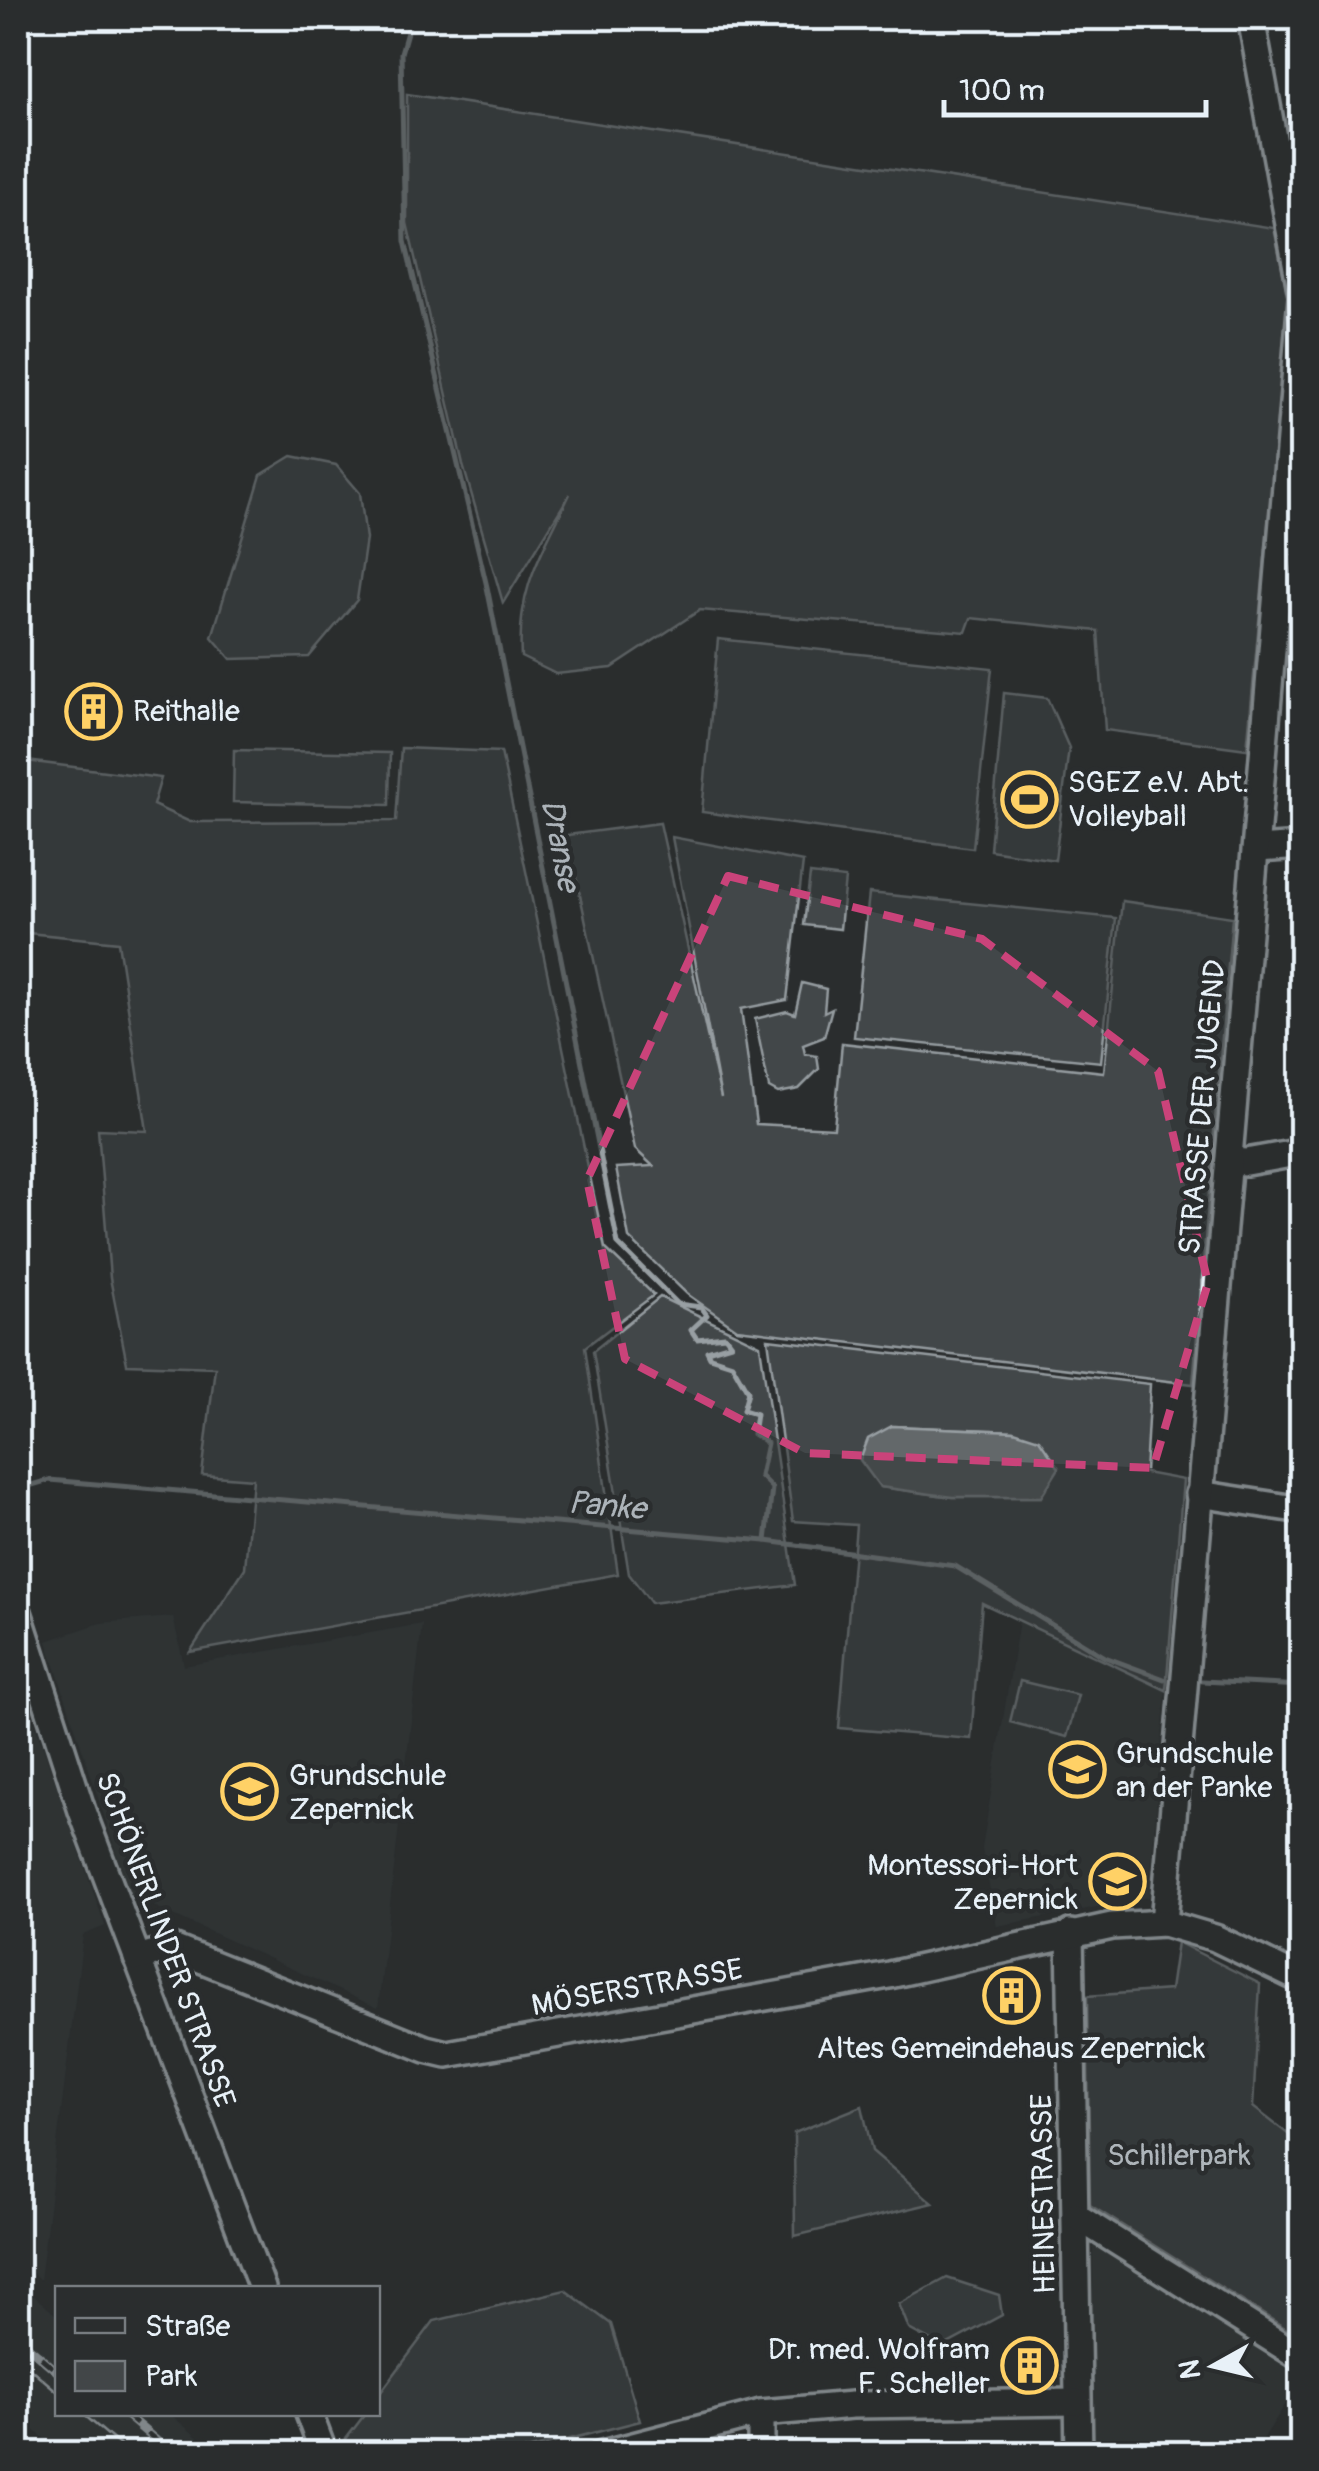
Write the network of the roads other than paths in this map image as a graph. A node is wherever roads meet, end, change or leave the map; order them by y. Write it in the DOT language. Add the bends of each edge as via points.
graph roads {
  1 [pos="1251,18"];
  2 [pos="1302,296"];
  3 [pos="1292,540"];
  4 [pos="1302,846"];
  5 [pos="1257,849"];
  6 [pos="1302,1152"];
  7 [pos="1230,1161"];
  8 [pos="1198,1494"];
  9 [pos="1302,1510"];
  10 [pos="18,1612"];
  11 [pos="1164,1922"];
  12 [pos="1070,1933"];
  13 [pos="137,1958"];
  14 [pos="1302,1980"];
  15 [pos="1076,2216"];
  16 [pos="261,2286"];
  17 [pos="1302,2358"];
  18 [pos="1078,2402"];
  19 [pos="761,2413"];
  20 [pos="309,2416"];
  21 [pos="324,2454"];
  22 [pos="602,2454"];
  23 [pos="761,2454"];
  24 [pos="1079,2454"];
  1 -- 2 [label="street, STRASSE DER JUGEND"];
  2 -- 3 [label="street, STRASSE DER JUGEND"];
  3 -- 5 [label="street, STRASSE DER JUGEND"];
  4 -- 5 [label="street"];
  5 -- 7 [label="street, STRASSE DER JUGEND"];
  6 -- 7 [label="street"];
  7 -- 8 [label="street, STRASSE DER JUGEND"];
  8 -- 9 [label="street"];
  8 -- 11 [label="street, STRASSE DER JUGEND"];
  10 -- 13 [label="street, SCHÖNERLINDER STRASSE"];
  11 -- 12 [label="street, MÖSERSTRASSE"];
  11 -- 14 [label="street"];
  12 -- 13 [label="street, MÖSERSTRASSE" via="889,1974 447,2054 173,1948"];
  12 -- 15 [label="street, HEINESTRASSE"];
  13 -- 16 [label="street, SCHÖNERLINDER STRASSE"];
  15 -- 17 [label="street"];
  15 -- 18 [label="street, HEINESTRASSE"];
  18 -- 19 [label="street"];
  18 -- 24 [label="street, HEINESTRASSE"];
  19 -- 22 [label="street"];
  19 -- 23 [label="street"];
  20 -- 21 [label="street"];
}
